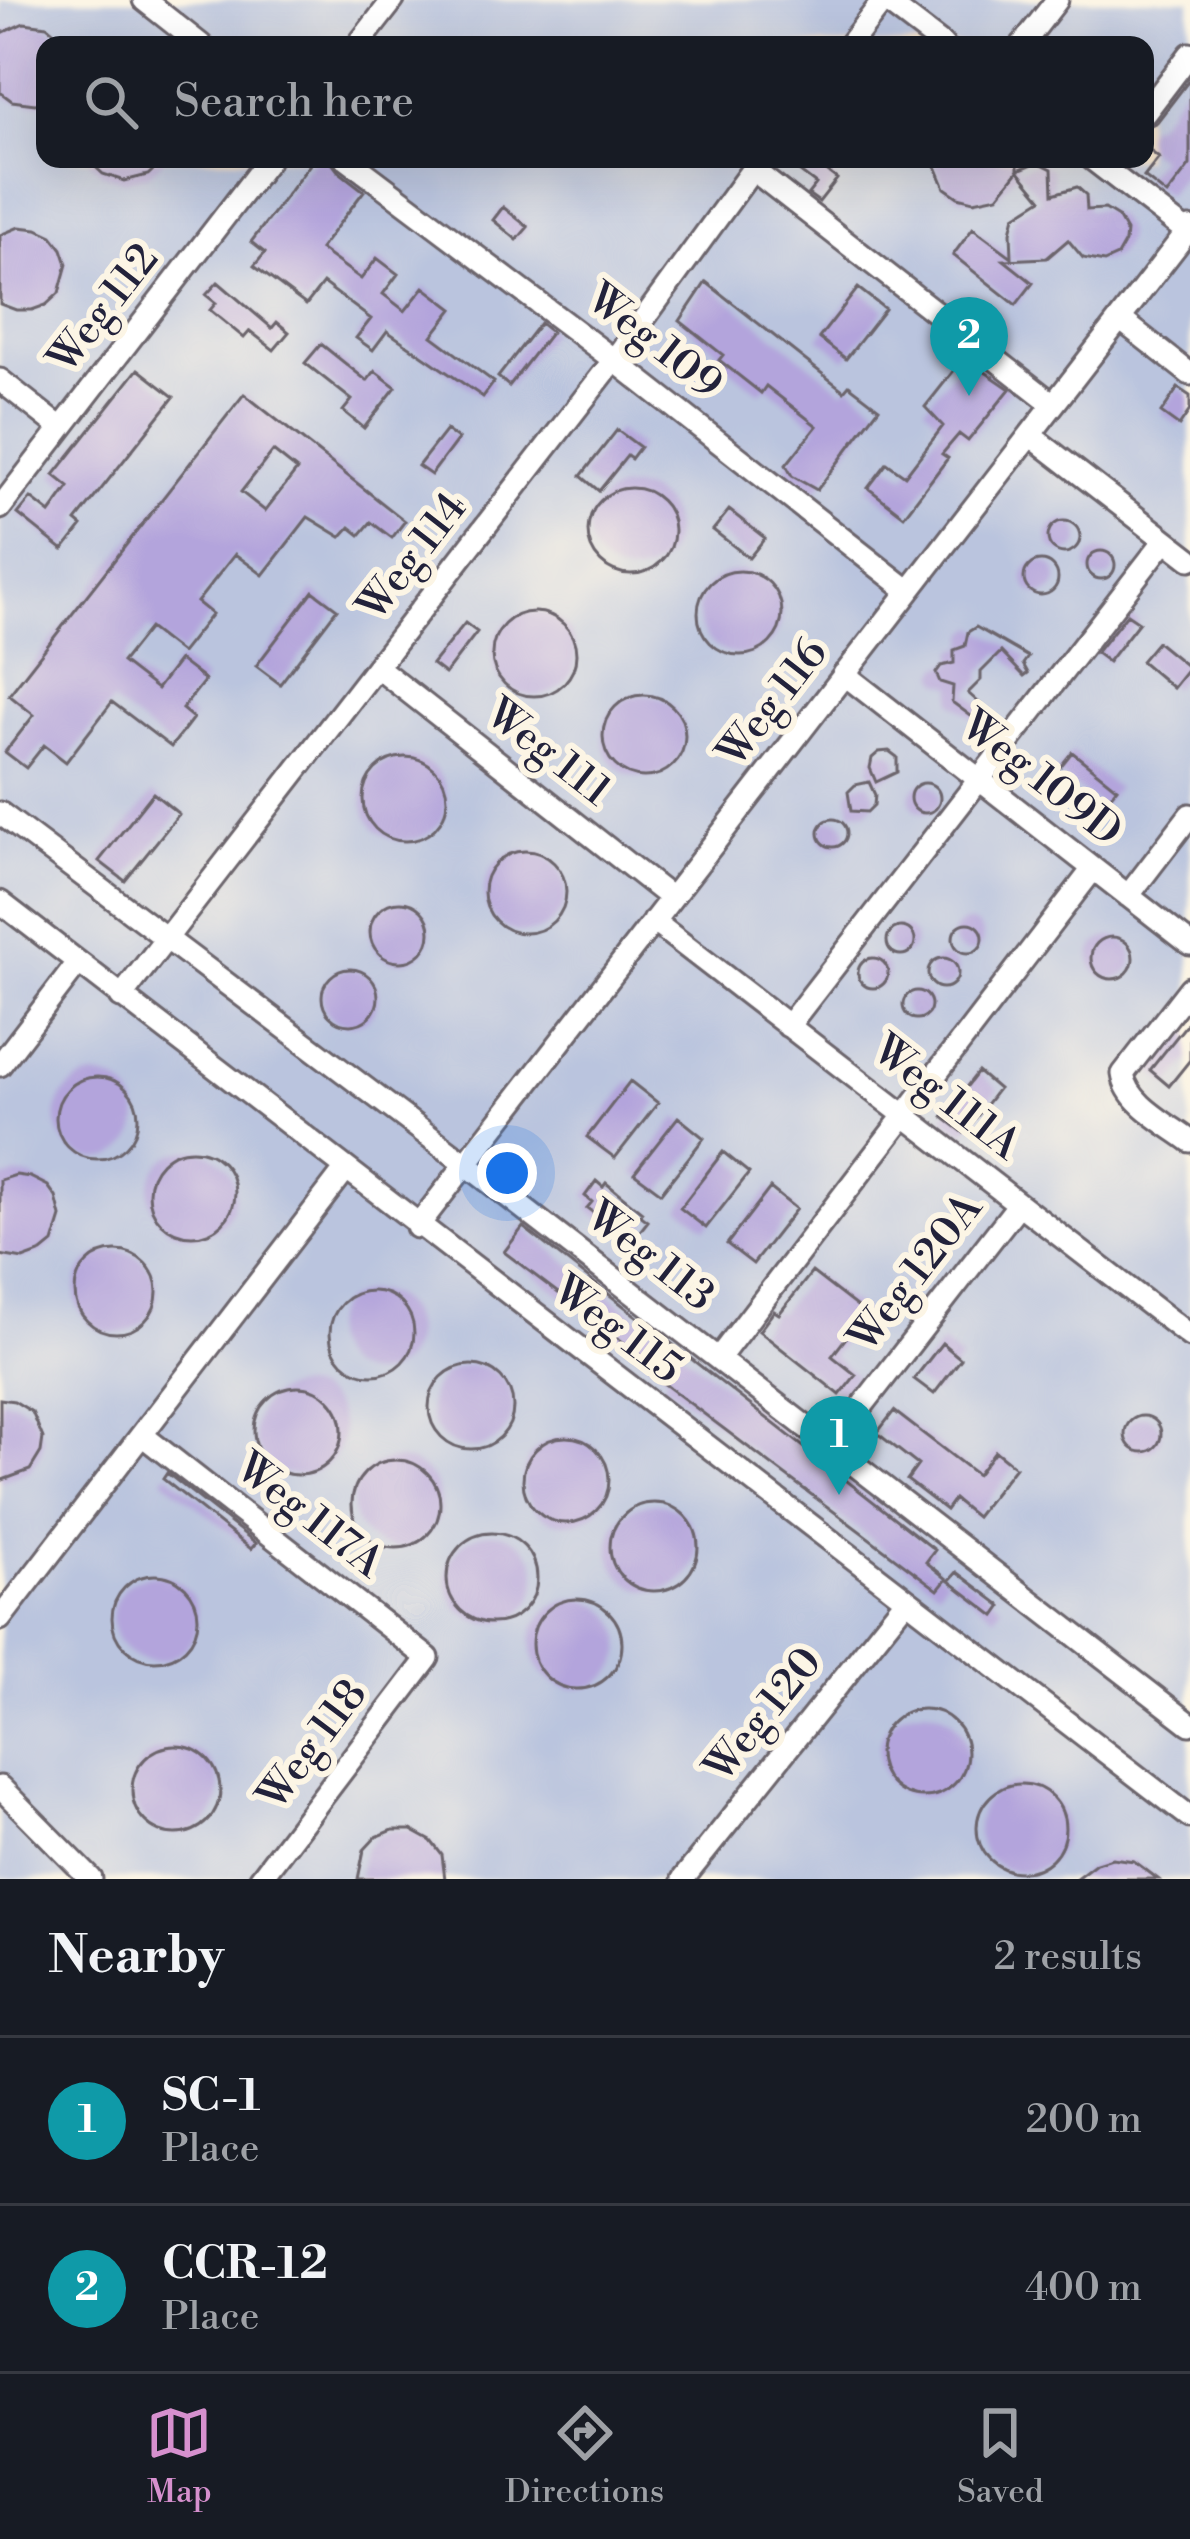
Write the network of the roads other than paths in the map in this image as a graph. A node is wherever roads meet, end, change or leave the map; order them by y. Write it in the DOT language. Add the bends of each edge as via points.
graph roads {
  1 [pos="144,0"];
  2 [pos="393,0"];
  3 [pos="884,0"];
  4 [pos="1057,0"];
  5 [pos="190,36"];
  6 [pos="365,36"];
  7 [pos="856,36"];
  8 [pos="931,36"];
  9 [pos="1029,36"];
  10 [pos="1190,55"];
  11 [pos="1154,101"];
  12 [pos="262,168"];
  13 [pos="359,168"];
  14 [pos="753,168"];
  15 [pos="761,168"];
  16 [pos="1110,168"];
  17 [pos="1188,230"];
  18 [pos="1120,319"];
  19 [pos="614,360"];
  20 [pos="1190,374"];
  21 [pos="0,380"];
  22 [pos="1054,404"];
  23 [pos="62,428"];
  24 [pos="1030,435"];
  25 [pos="0,508"];
  26 [pos="1165,540"];
  27 [pos="1190,560"];
  28 [pos="909,591"];
  29 [pos="377,667"];
  30 [pos="844,674"];
  31 [pos="979,780"];
  32 [pos="0,813"];
  33 [pos="1190,815"];
  34 [pos="1093,869"];
  35 [pos="1128,896"];
  36 [pos="671,898"];
  37 [pos="0,902"];
  38 [pos="653,921"];
  39 [pos="167,937"];
  40 [pos="1190,944"];
  41 [pos="78,963"];
  42 [pos="1190,988"];
  43 [pos="121,998"];
  44 [pos="788,1026"];
  45 [pos="0,1065"];
  46 [pos="904,1115"];
  47 [pos="1190,1141"];
  48 [pos="466,1164"];
  49 [pos="345,1170"];
  50 [pos="1019,1204"];
  51 [pos="417,1226"];
  52 [pos="1190,1336"];
  53 [pos="718,1359"];
  54 [pos="142,1436"];
  55 [pos="831,1446"];
  56 [pos="906,1600"];
  57 [pos="0,1619"];
  58 [pos="428,1658"];
  59 [pos="1190,1724"];
  60 [pos="0,1787"];
  61 [pos="1190,1817"];
  62 [pos="91,1879"];
  63 [pos="260,1879"];
  64 [pos="683,1879"];
  1 -- 5 [label="lane"];
  2 -- 6 [label="lane"];
  3 -- 7 [label="lane"];
  3 -- 8 [label="lane"];
  4 -- 9 [label="lane"];
  10 -- 11 [label="lane"];
  12 -- 23 [label="lane, Weg 112"];
  13 -- 19 [label="lane, Weg 109"];
  14 -- 19 [label="lane, Weg 114"];
  15 -- 22 [label="lane"];
  16 -- 17 [label="lane"];
  17 -- 18 [label="lane, Weg 116"];
  18 -- 20 [label="lane"];
  18 -- 22 [label="lane, Weg 116"];
  19 -- 28 [label="lane, Weg 109"];
  19 -- 29 [label="lane, Weg 114"];
  21 -- 23 [label="lane"];
  22 -- 24 [label="lane, Weg 116"];
  23 -- 25 [label="lane, Weg 112"];
  24 -- 26 [label="lane"];
  24 -- 28 [label="lane, Weg 116"];
  26 -- 27 [label="lane"];
  26 -- 31 [label="lane"];
  28 -- 30 [label="lane, Weg 116"];
  29 -- 36 [label="lane, Weg 111"];
  29 -- 39 [label="lane, Weg 114"];
  30 -- 31 [label="lane, Weg 109D"];
  30 -- 36 [label="lane, Weg 116"];
  31 -- 34 [label="lane, Weg 109D"];
  31 -- 44 [label="lane"];
  32 -- 39 [label="lane, Weg 113"];
  33 -- 35 [label="lane"];
  34 -- 35 [label="lane, Weg 109D"];
  34 -- 46 [label="lane"];
  35 -- 40 [label="lane, Weg 109D"];
  36 -- 38 [label="lane, Weg 116"];
  37 -- 41 [label="lane, Weg 115"];
  38 -- 44 [label="lane, Weg 111A"];
  38 -- 48 [label="lane, Weg 116"];
  39 -- 43 [label="lane, Weg 114"];
  39 -- 48 [label="lane, Weg 113"];
  41 -- 43 [label="lane, Weg 115"];
  41 -- 45 [label="lane"];
  42 -- 47 [label="lane" via="1123,1074 1132,1097"];
  43 -- 49 [label="lane, Weg 115"];
  44 -- 46 [label="lane, Weg 111A"];
  46 -- 50 [label="lane, Weg 111A"];
  46 -- 53 [label="lane"];
  48 -- 51 [label="lane, Weg 116"];
  48 -- 53 [label="lane, Weg 113"];
  49 -- 51 [label="lane, Weg 115"];
  49 -- 54 [label="lane"];
  50 -- 52 [label="lane, Weg 111A"];
  50 -- 55 [label="lane, Weg 120A"];
  51 -- 56 [label="lane, Weg 115"];
  53 -- 55 [label="lane, Weg 113"];
  54 -- 57 [label="lane"];
  54 -- 58 [label="lane, Weg 117A"];
  55 -- 59 [label="lane, Weg 113"];
  56 -- 61 [label="lane, Weg 115"];
  56 -- 64 [label="lane, Weg 120"];
  58 -- 63 [label="lane, Weg 118"];
  60 -- 62 [label="lane"];
}
